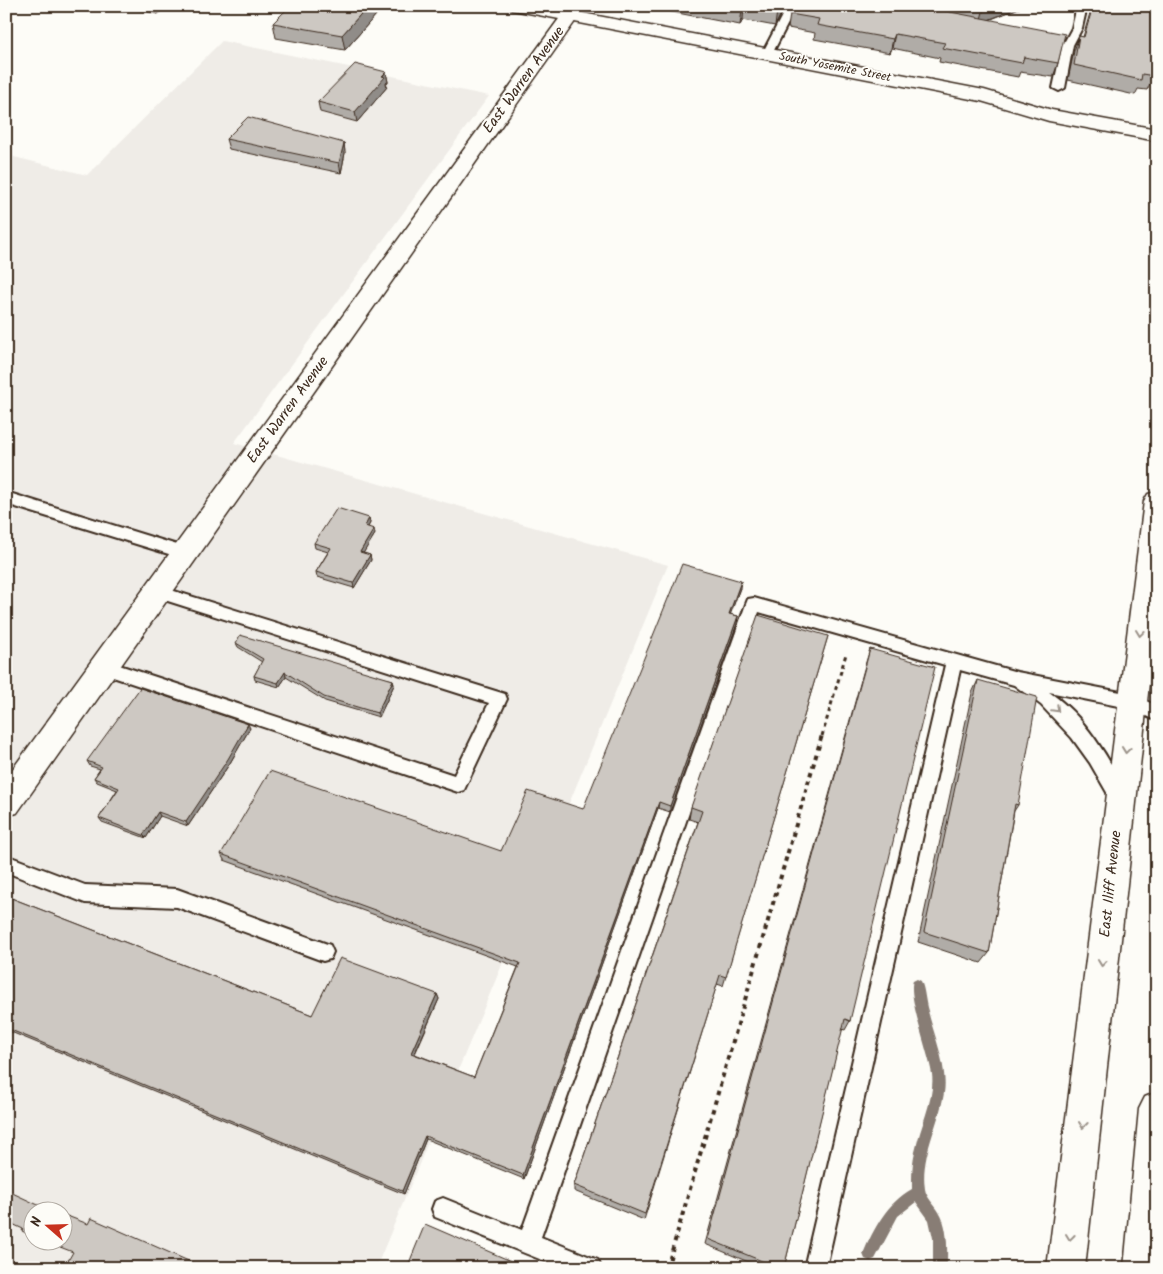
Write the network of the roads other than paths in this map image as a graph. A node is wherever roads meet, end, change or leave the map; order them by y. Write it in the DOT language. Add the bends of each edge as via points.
graph roads {
  1 [pos="518,6"];
  2 [pos="792,6"];
  3 [pos="1082,6"];
  4 [pos="570,16"];
  5 [pos="1026,36"];
  6 [pos="1068,45"];
  7 [pos="767,54"];
  8 [pos="1059,88"];
  9 [pos="1154,136"];
  10 [pos="6,498"];
  11 [pos="1157,501"];
  12 [pos="185,554"];
  13 [pos="158,592"];
  14 [pos="954,661"];
  15 [pos="104,667"];
  16 [pos="1017,679"];
  17 [pos="1144,708"];
  18 [pos="1120,799"];
  19 [pos="6,804"];
  20 [pos="6,863"];
  21 [pos="324,952"];
  22 [pos="1157,1109"];
  23 [pos="443,1209"];
  24 [pos="528,1243"];
  25 [pos="590,1268"];
  26 [pos="815,1268"];
  27 [pos="1066,1268"];
  28 [pos="1143,1268"];
  1 -- 4 [label="street, South Yosemite Street"];
  2 -- 7 [label="lane"];
  3 -- 6 [label="lane" via="1077,28"];
  4 -- 7 [label="street, South Yosemite Street"];
  4 -- 12 [label="street, East Warren Avenue"];
  5 -- 6 [label="lane"];
  6 -- 8 [label="lane"];
  7 -- 9 [label="street, South Yosemite Street" via="984,96 1048,115"];
  10 -- 12 [label="lane"];
  11 -- 17 [label="street, East Iliff Avenue, one-way"];
  12 -- 13 [label="street, East Warren Avenue"];
  13 -- 15 [label="street, East Warren Avenue"];
  13 -- 15 [label="lane" via="499,699 458,784"];
  14 -- 16 [label="lane"];
  14 -- 24 [label="lane" via="754,604"];
  14 -- 26 [label="lane"];
  15 -- 19 [label="street, East Warren Avenue"];
  16 -- 17 [label="lane"];
  16 -- 18 [label="lane, one-way" via="1048,701 1078,734 1104,769"];
  17 -- 18 [label="street, East Iliff Avenue, one-way"];
  18 -- 27 [label="street, East Iliff Avenue, one-way"];
  20 -- 21 [label="lane" via="85,894 177,898"];
  22 -- 28 [label="street"];
  23 -- 24 [label="lane"];
  24 -- 25 [label="lane"];
}
